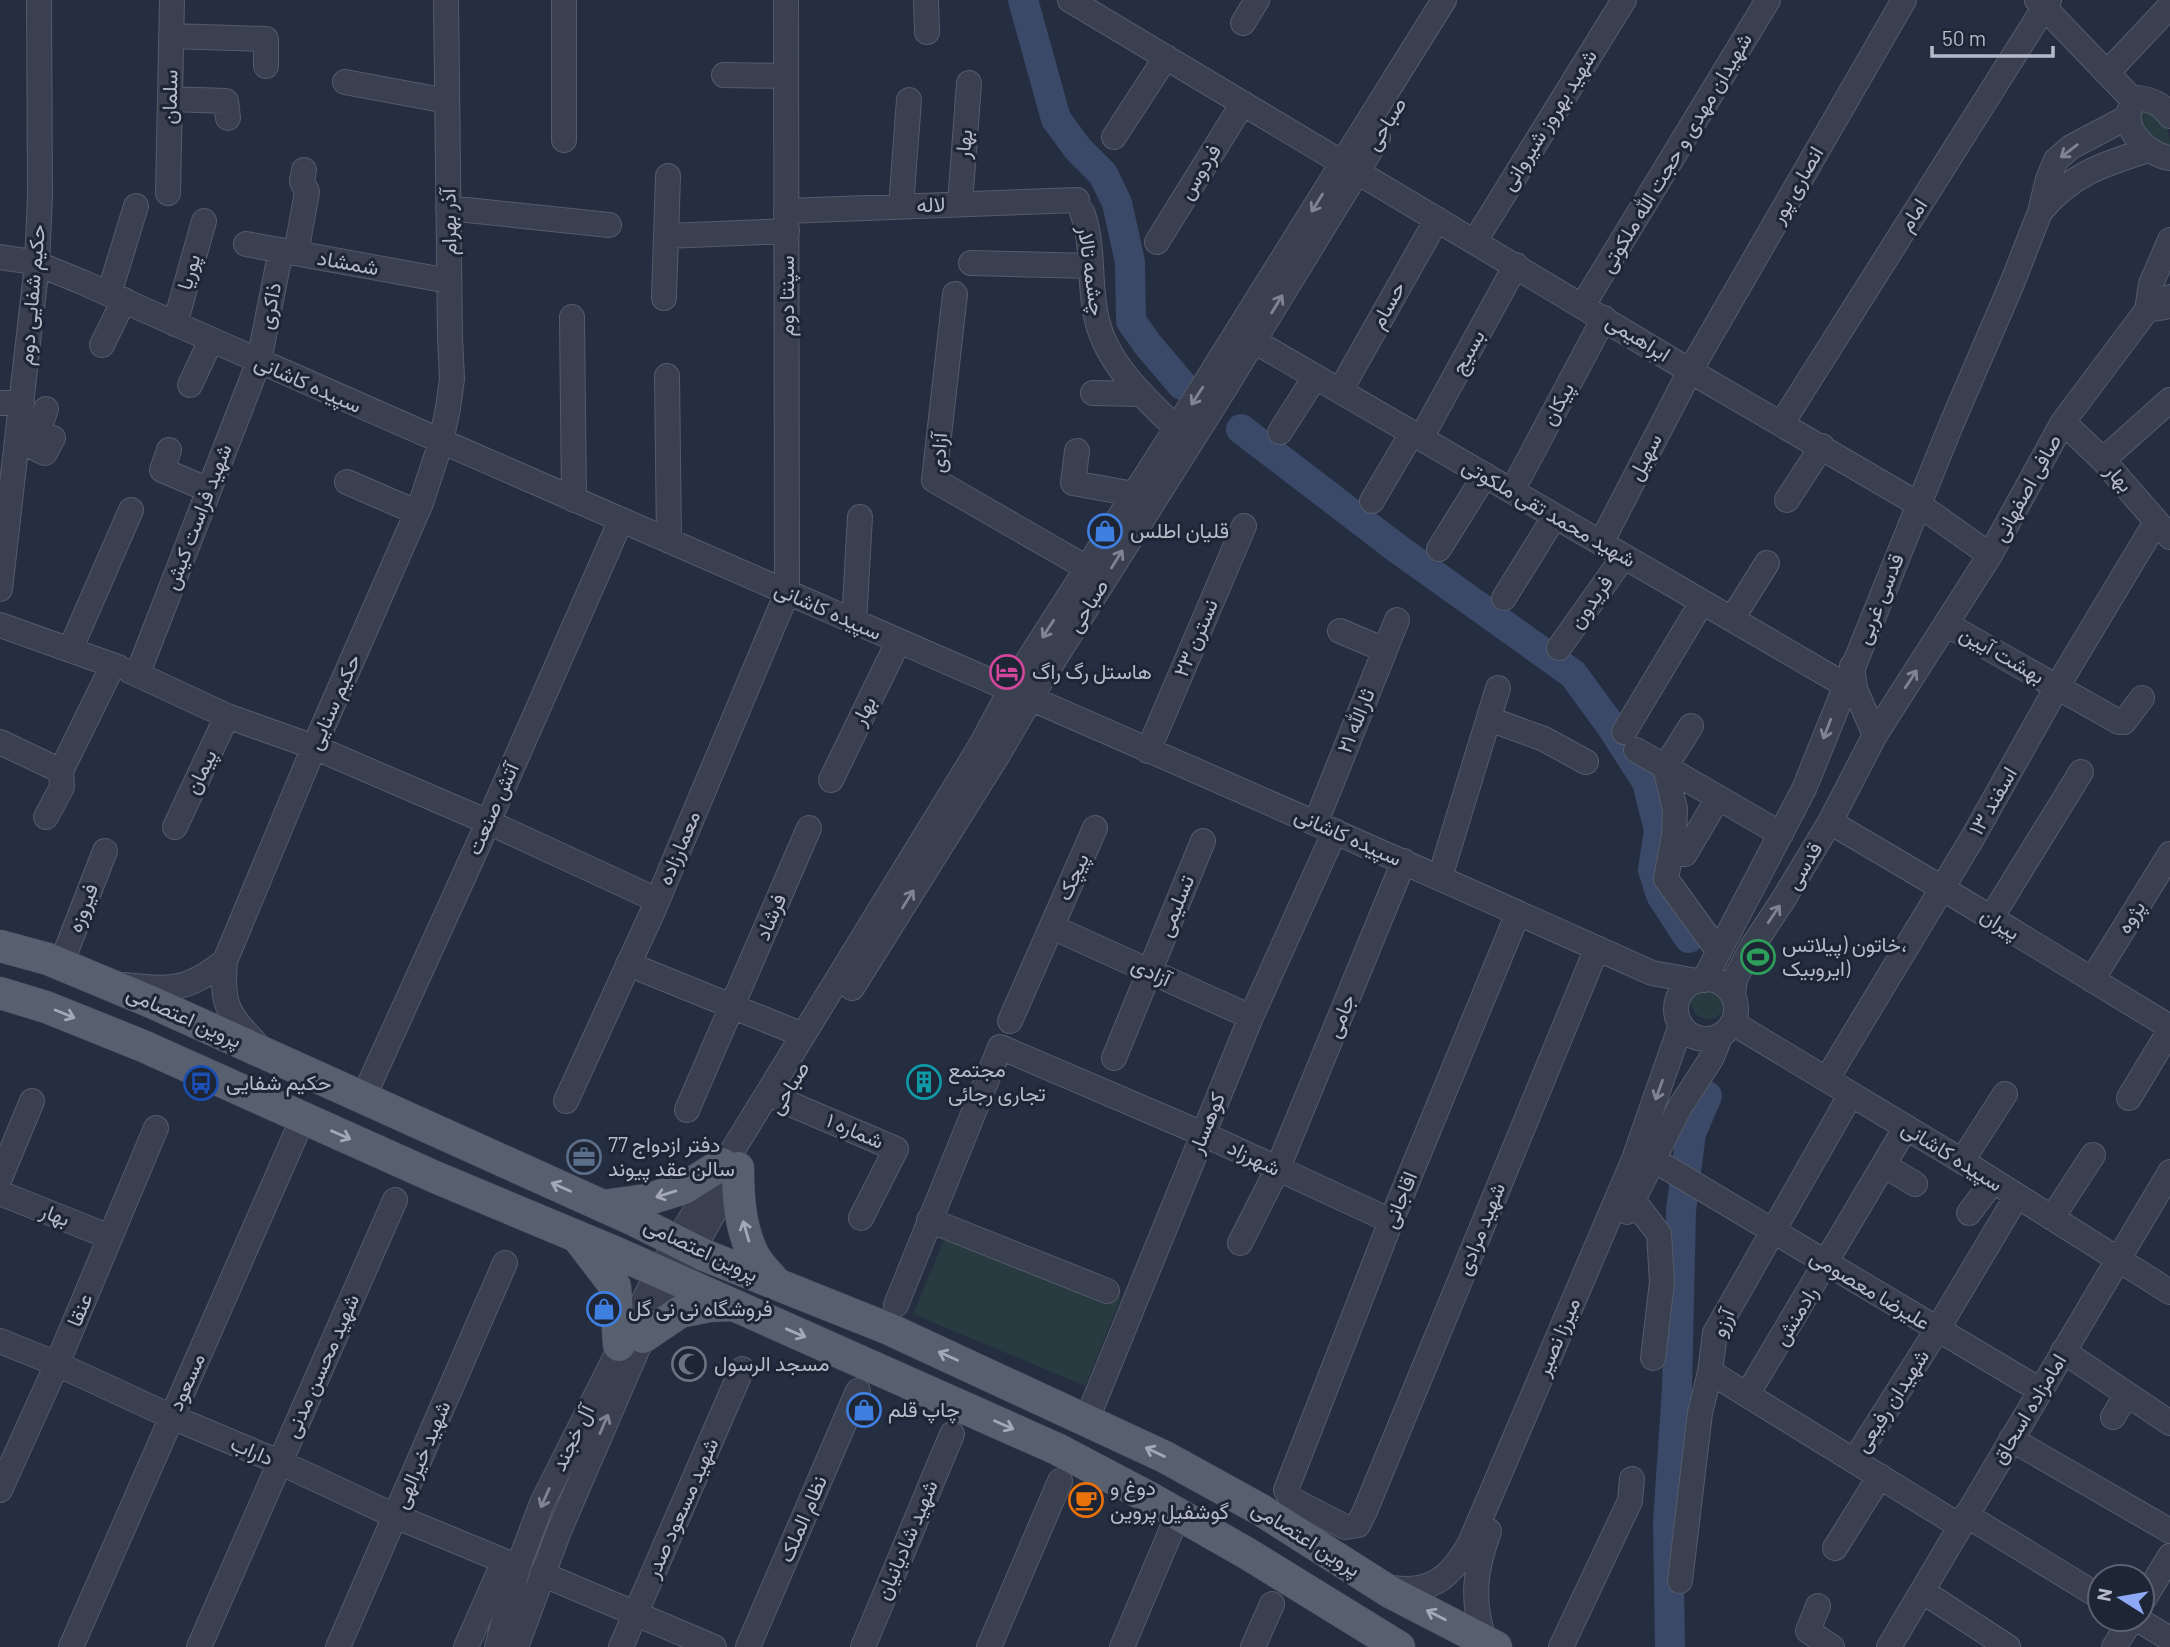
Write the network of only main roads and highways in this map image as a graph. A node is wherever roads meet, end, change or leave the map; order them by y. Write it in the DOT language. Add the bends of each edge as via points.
graph roads {
  1 [pos="0,946"];
  2 [pos="4,998"];
  3 [pos="603,1206"];
  4 [pos="578,1237"];
  5 [pos="778,1285"];
  6 [pos="732,1305"];
  7 [pos="1490,1643"];
  8 [pos="1388,1644"];
  3 -- 1 [label="main road, پروین اعتصامی, one-way" via="106,983 54,961"];
  2 -- 4 [label="main road, پروین اعتصامی, one-way" via="46,1007 143,1046"];
  3 -- 5 [label="main road, پروین اعتصامی"];
  5 -- 3 [label="main road, one-way" via="754,1256 730,1166 646,1200"];
  4 -- 6 [label="main road, پروین اعتصامی"];
  4 -- 6 [label="main road" via="615,1286 631,1341 680,1312"];
  7 -- 5 [label="main road, پروین اعتصامی, one-way" via="1380,1586 1261,1510 1165,1457 889,1329"];
  6 -- 8 [label="main road, پروین اعتصامی, one-way" via="1057,1449 1248,1553"];
}
